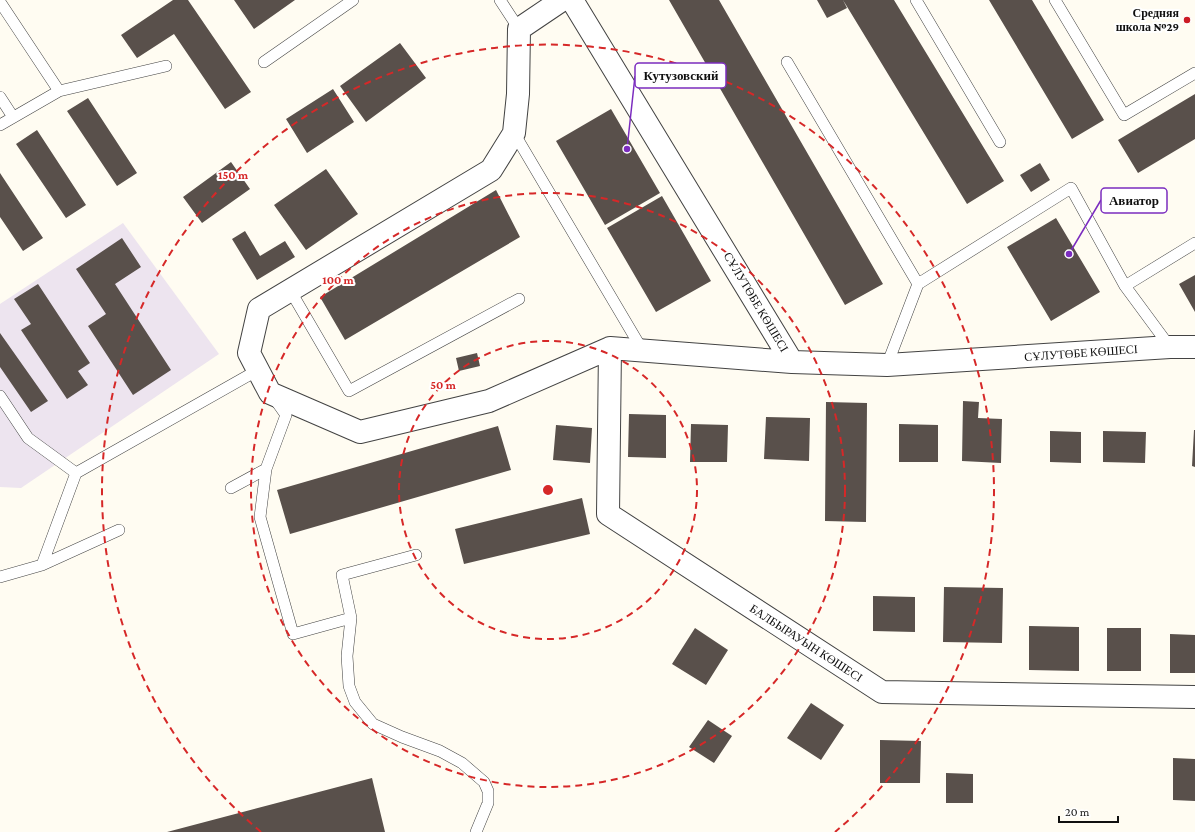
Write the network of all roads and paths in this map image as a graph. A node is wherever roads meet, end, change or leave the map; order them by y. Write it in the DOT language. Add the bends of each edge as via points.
graph roads {
  1 [pos="353,0"];
  2 [pos="500,0"];
  3 [pos="562,0"];
  4 [pos="572,0"];
  5 [pos="916,0"];
  6 [pos="1055,0"];
  7 [pos="0,2"];
  8 [pos="519,30"];
  9 [pos="264,62"];
  10 [pos="787,62"];
  11 [pos="166,66"];
  12 [pos="1195,73"];
  13 [pos="59,91"];
  14 [pos="0,97"];
  15 [pos="13,117"];
  16 [pos="0,125"];
  17 [pos="514,133"];
  18 [pos="1000,142"];
  19 [pos="1195,243"];
  20 [pos="918,284"];
  21 [pos="1125,286"];
  22 [pos="290,290"];
  23 [pos="518,299"];
  24 [pos="1170,347"];
  25 [pos="1195,347"];
  26 [pos="610,348"];
  27 [pos="643,351"];
  28 [pos="792,362"];
  29 [pos="887,365"];
  30 [pos="258,370"];
  31 [pos="270,393"];
  32 [pos="0,396"];
  33 [pos="266,469"];
  34 [pos="76,473"];
  35 [pos="231,488"];
  36 [pos="119,530"];
  37 [pos="416,555"];
  38 [pos="42,564"];
  39 [pos="0,577"];
  40 [pos="351,618"];
  41 [pos="1195,697"];
  42 [pos="476,832"];
  1 -- 9 [label="lane"];
  2 -- 8 [label="lane"];
  3 -- 8 [label="street"];
  4 -- 28 [label="street, СҰЛУТӨБЕ КӨШЕСІ"];
  5 -- 18 [label="lane"];
  6 -- 12 [label="lane" via="1124,114"];
  7 -- 13 [label="lane"];
  8 -- 17 [label="street" via="518,94"];
  10 -- 20 [label="lane"];
  11 -- 13 [label="lane"];
  13 -- 15 [label="lane"];
  14 -- 15 [label="lane"];
  15 -- 16 [label="lane"];
  17 -- 22 [label="street" via="491,170"];
  17 -- 27 [label="lane"];
  19 -- 21 [label="lane"];
  20 -- 21 [label="lane" via="1072,188"];
  20 -- 29 [label="lane"];
  21 -- 24 [label="lane"];
  22 -- 23 [label="lane" via="349,392"];
  22 -- 30 [label="street" via="259,309 249,353"];
  24 -- 25 [label="street, СҰЛУТӨБЕ КӨШЕСІ"];
  24 -- 29 [label="street, СҰЛУТӨБЕ КӨШЕСІ"];
  26 -- 27 [label="street"];
  26 -- 31 [label="street" via="490,401 360,432"];
  26 -- 41 [label="street, БАЛБЫРАУЫН КӨШЕСІ" via="608,514 882,692"];
  27 -- 28 [label="street"];
  28 -- 29 [label="street, СҰЛУТӨБЕ КӨШЕСІ"];
  30 -- 31 [label="street"];
  30 -- 34 [label="lane"];
  31 -- 33 [label="lane" via="286,415"];
  32 -- 34 [label="lane" via="28,438"];
  33 -- 35 [label="lane"];
  33 -- 40 [label="lane" via="260,517 293,634"];
  34 -- 38 [label="lane"];
  36 -- 38 [label="lane"];
  37 -- 40 [label="lane" via="342,575"];
  38 -- 39 [label="lane"];
  40 -- 42 [label="lane" via="347,656 349,686 355,702 373,724 440,751 462,763 484,782 488,791 488,803"];
}
